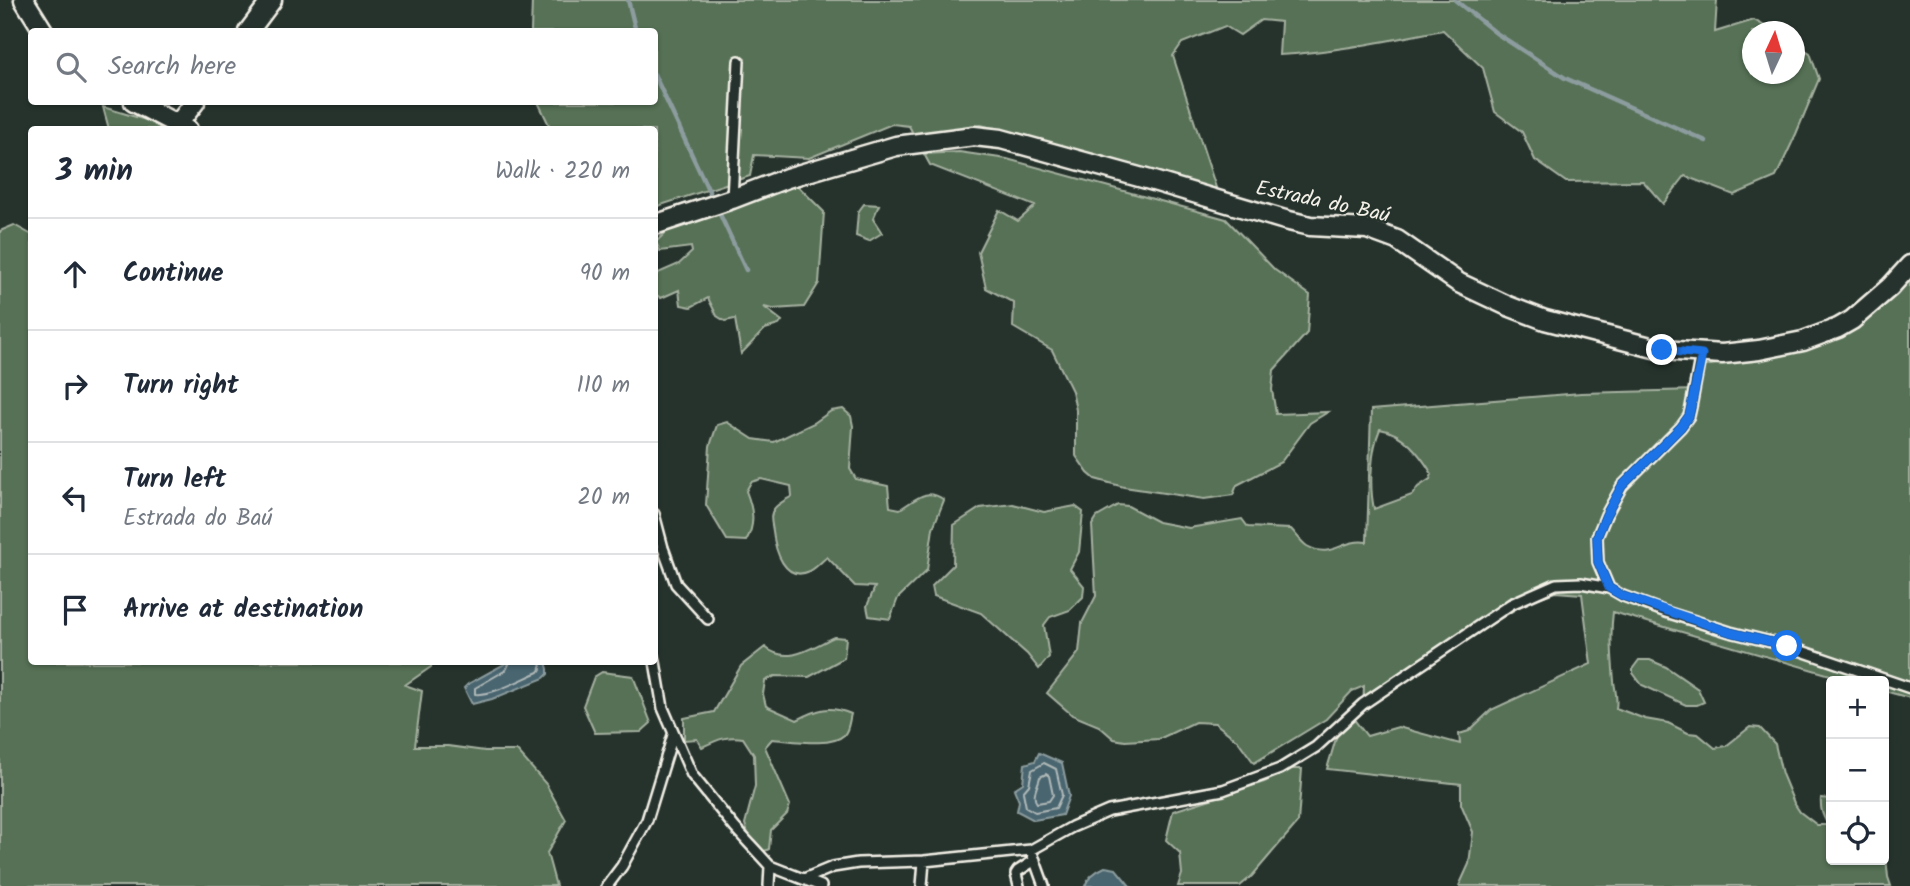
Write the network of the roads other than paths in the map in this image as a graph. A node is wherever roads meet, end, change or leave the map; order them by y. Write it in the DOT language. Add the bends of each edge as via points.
graph roads {
  1 [pos="272,0"];
  2 [pos="31,3"];
  3 [pos="42,28"];
  4 [pos="251,28"];
  5 [pos="739,61"];
  6 [pos="140,105"];
  7 [pos="194,105"];
  8 [pos="181,126"];
  9 [pos="183,126"];
  10 [pos="732,199"];
  11 [pos="658,224"];
  12 [pos="1910,265"];
  13 [pos="1702,354"];
  14 [pos="658,529"];
  15 [pos="1609,588"];
  16 [pos="708,619"];
  17 [pos="656,665"];
  18 [pos="1910,688"];
  19 [pos="673,735"];
  20 [pos="1033,855"];
  21 [pos="924,861"];
  22 [pos="770,866"];
  23 [pos="804,879"];
  24 [pos="607,886"];
  25 [pos="769,886"];
  26 [pos="821,886"];
  27 [pos="922,886"];
  28 [pos="1019,886"];
  29 [pos="1044,886"];
  1 -- 4 [label="street"];
  2 -- 3 [label="street"];
  5 -- 10 [label="lane"];
  6 -- 8 [label="street"];
  7 -- 9 [label="street"];
  10 -- 11 [label="street, Estrada do Baú"];
  10 -- 13 [label="street, Estrada do Baú" via="896,146 974,135 1001,139 1285,220 1367,229 1398,240 1460,283 1545,320 1662,350"];
  12 -- 13 [label="street, Estrada do Baú" via="1868,307 1838,328 1759,350"];
  13 -- 15 [label="lane" via="1689,416 1622,486 1597,537 1598,562"];
  14 -- 16 [label="lane" via="676,584"];
  15 -- 18 [label="lane" via="1666,612 1787,646"];
  15 -- 20 [label="lane" via="1556,583 1511,604 1363,704 1316,747 1280,769 1223,790 1109,811 1072,827"];
  17 -- 19 [label="lane"];
  19 -- 22 [label="lane" via="692,775"];
  19 -- 24 [label="lane" via="647,820"];
  20 -- 21 [label="lane"];
  20 -- 28 [label="lane" via="1016,874"];
  20 -- 29 [label="lane"];
  21 -- 23 [label="lane" via="858,863"];
  21 -- 27 [label="lane"];
  22 -- 23 [label="lane"];
  22 -- 25 [label="lane"];
  23 -- 26 [label="lane"];
}
